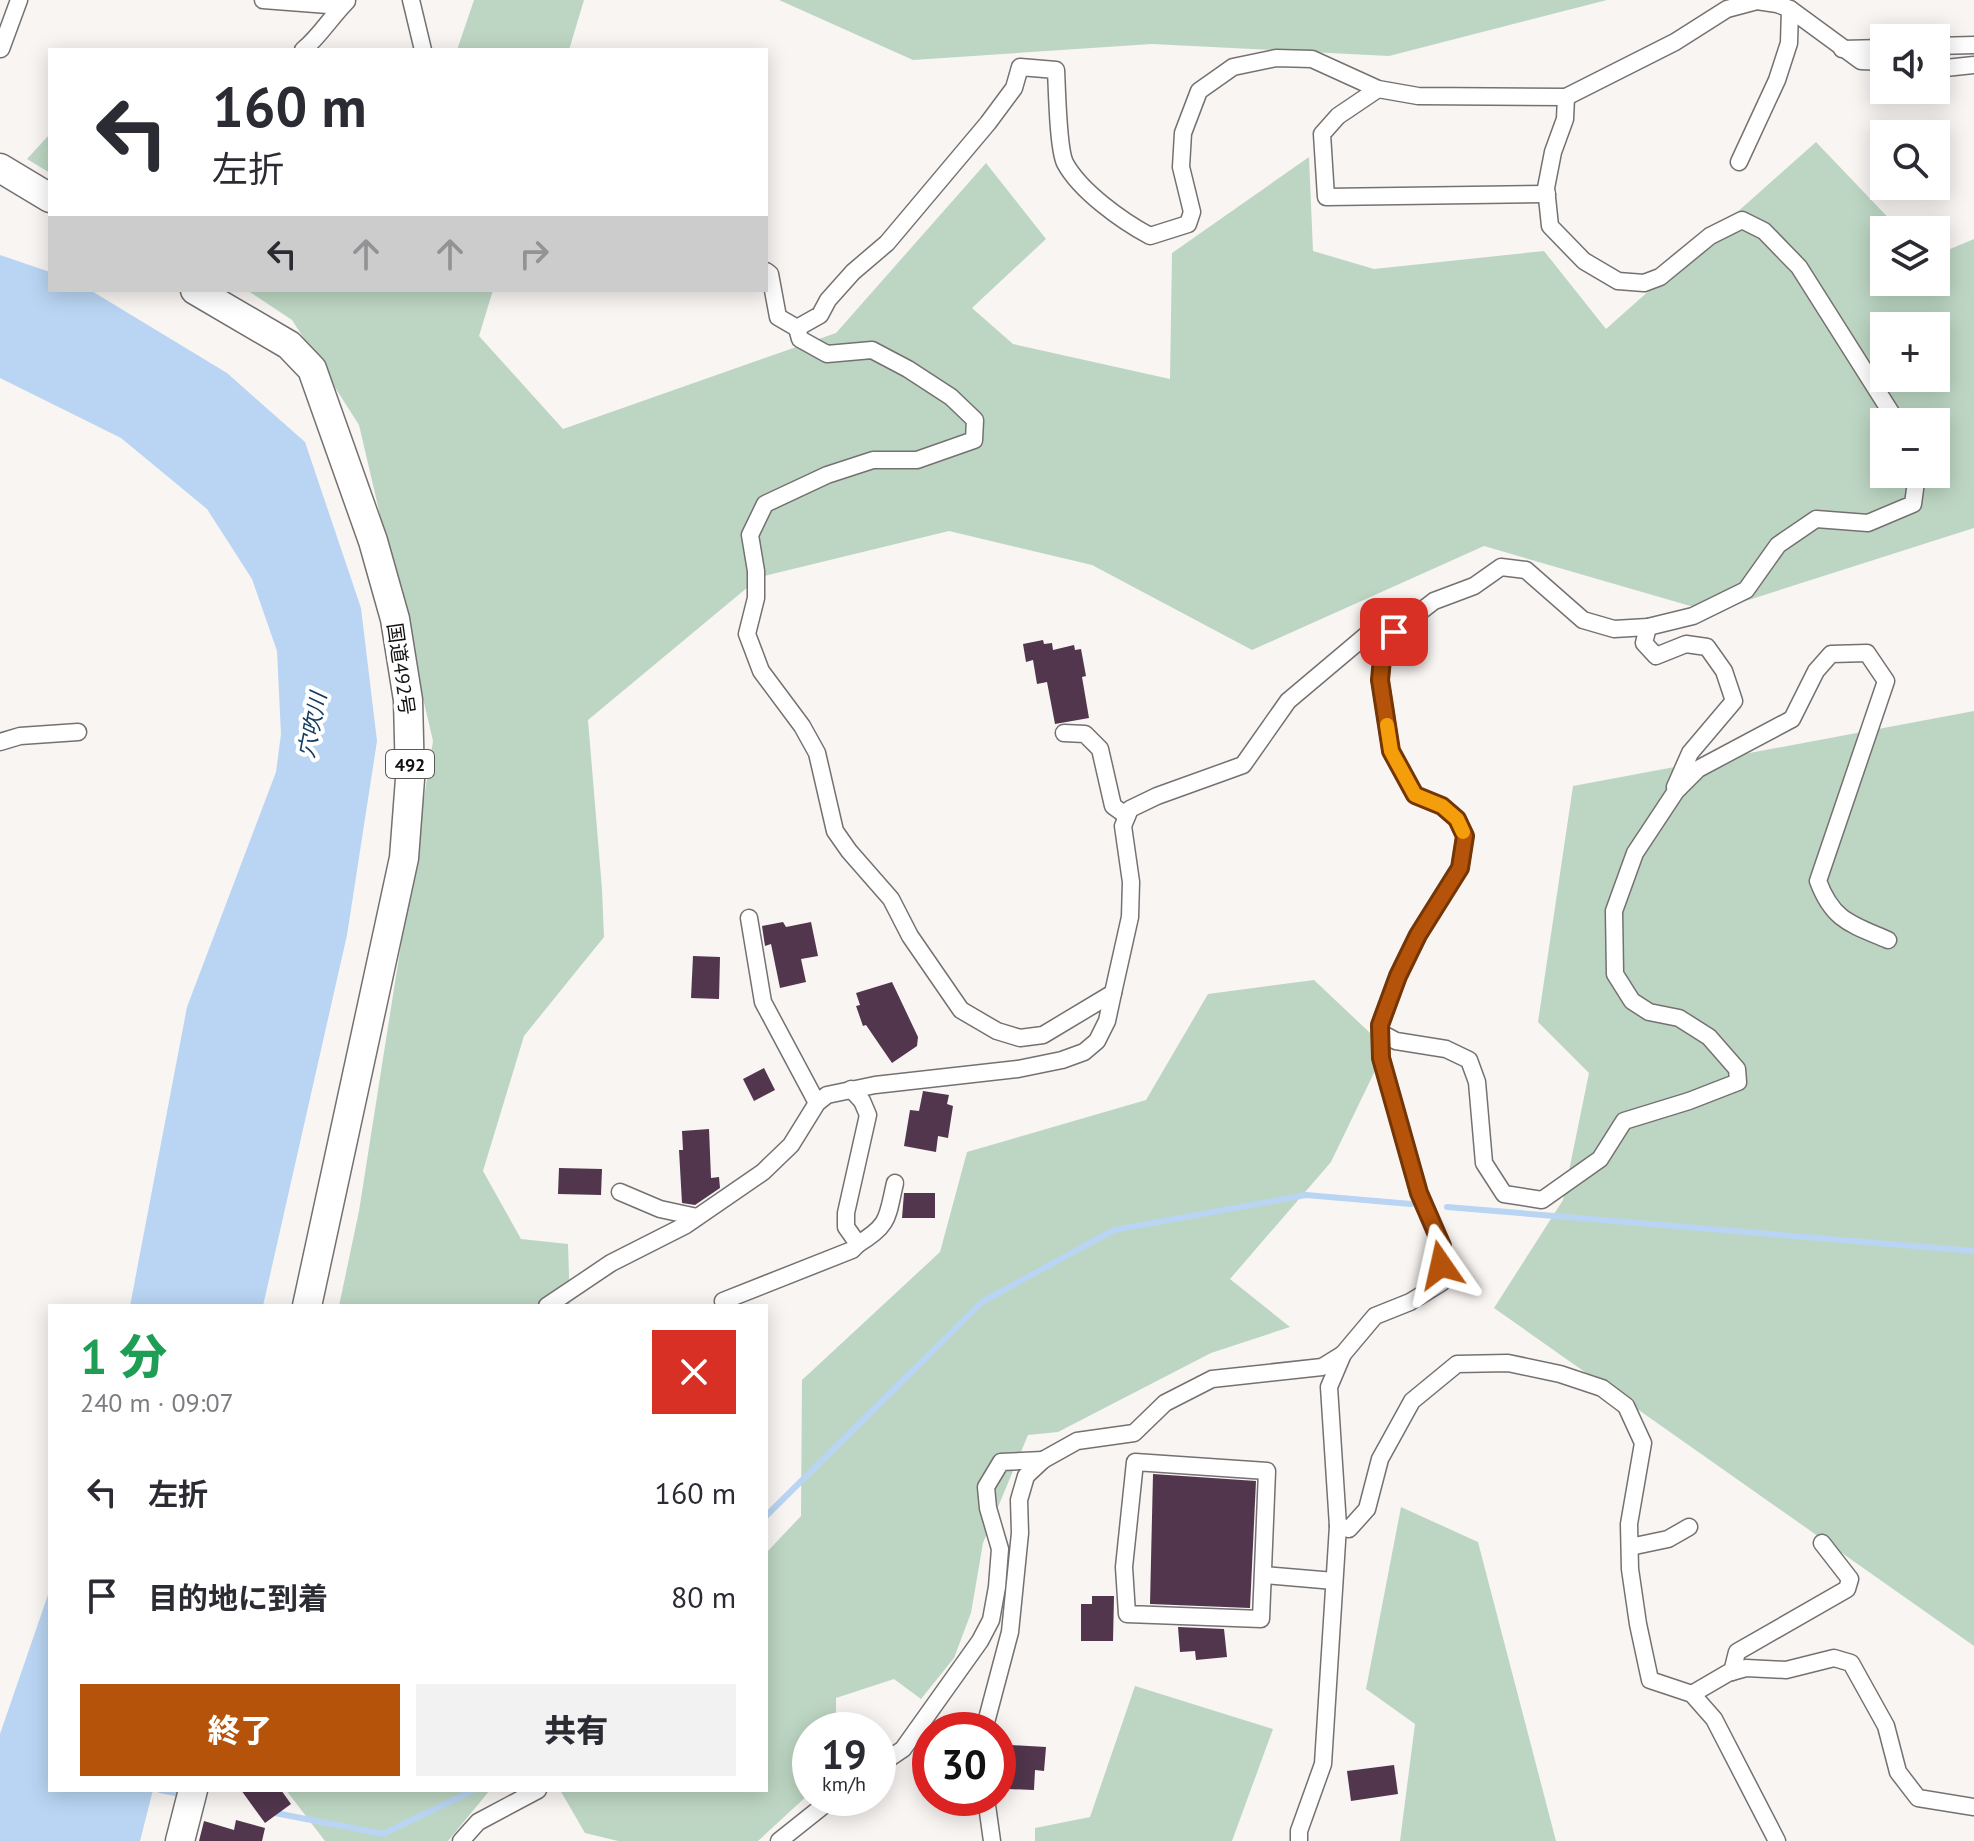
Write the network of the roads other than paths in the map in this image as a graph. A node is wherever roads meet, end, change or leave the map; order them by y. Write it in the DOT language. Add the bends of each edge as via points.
graph roads {
  1 [pos="19,0"];
  2 [pos="263,0"];
  3 [pos="411,0"];
  4 [pos="345,3"];
  5 [pos="1790,9"];
  6 [pos="1974,45"];
  7 [pos="1950,46"];
  8 [pos="305,48"];
  9 [pos="423,48"];
  10 [pos="1870,48"];
  11 [pos="1,49"];
  12 [pos="1840,49"];
  13 [pos="1870,61"];
  14 [pos="1974,65"];
  15 [pos="1950,68"];
  16 [pos="1378,89"];
  17 [pos="1566,97"];
  18 [pos="1739,162"];
  19 [pos="0,168"];
  20 [pos="1547,194"];
  21 [pos="48,197"];
  22 [pos="768,272"];
  23 [pos="198,292"];
  24 [pos="797,328"];
  25 [pos="1888,408"];
  26 [pos="1915,488"];
  27 [pos="1434,601"];
  28 [pos="1648,627"];
  29 [pos="78,732"];
  30 [pos="1064,733"];
  31 [pos="0,742"];
  32 [pos="1668,803"];
  33 [pos="1127,816"];
  34 [pos="749,918"];
  35 [pos="1888,940"];
  36 [pos="1113,993"];
  37 [pos="1381,1033"];
  38 [pos="851,1089"];
  39 [pos="817,1103"];
  40 [pos="895,1183"];
  41 [pos="620,1192"];
  42 [pos="697,1217"];
  43 [pos="858,1244"];
  44 [pos="307,1304"];
  45 [pos="550,1304"];
  46 [pos="724,1304"];
  47 [pos="1343,1354"];
  48 [pos="1043,1460"];
  49 [pos="1338,1526"];
  50 [pos="1689,1527"];
  51 [pos="1822,1543"];
  52 [pos="1630,1547"];
  53 [pos="1265,1575"];
  54 [pos="1334,1581"];
  55 [pos="1732,1672"];
  56 [pos="1692,1694"];
  57 [pos="989,1712"];
  58 [pos="896,1754"];
  59 [pos="192,1792"];
  60 [pos="534,1792"];
  61 [pos="1974,1807"];
  62 [pos="810,1816"];
  63 [pos="989,1816"];
  64 [pos="180,1841"];
  65 [pos="461,1841"];
  66 [pos="779,1841"];
  67 [pos="992,1841"];
  68 [pos="1299,1841"];
  69 [pos="1777,1841"];
  1 -- 11 [label="street"];
  2 -- 4 [label="street"];
  3 -- 9 [label="street"];
  4 -- 8 [label="street"];
  5 -- 12 [label="street"];
  5 -- 17 [label="street" via="1757,1 1727,9 1675,42"];
  5 -- 18 [label="street" via="1789,43 1781,68"];
  6 -- 7 [label="street"];
  10 -- 12 [label="street"];
  12 -- 13 [label="street"];
  14 -- 15 [label="street"];
  16 -- 17 [label="street" via="1418,96"];
  16 -- 20 [label="street" via="1338,116 1322,134 1326,197"];
  16 -- 24 [label="street" via="1312,59 1276,58 1233,67 1199,91 1183,133 1181,167 1192,212 1188,224 1150,236 1123,222 1064,162 1056,70 1020,67 1014,88 988,123 887,243 853,272 820,315"];
  17 -- 20 [label="street"];
  19 -- 21 [label="highway"];
  20 -- 25 [label="street" via="1550,226 1584,261 1618,281 1644,283 1660,277 1710,236 1742,220 1764,231 1799,267"];
  22 -- 24 [label="street" via="778,317"];
  23 -- 44 [label="highway, 国道492号 / 492" via="289,345 312,369 377,554 395,619 408,700 404,858"];
  24 -- 36 [label="street" via="800,339 827,354 872,350 951,397 975,420 974,440 917,460 873,460 778,496 765,504 750,535 756,598 747,634 761,671 817,753 835,831 891,899 961,1010 997,1031 1020,1038 1043,1035"];
  26 -- 28 [label="street" via="1913,504 1868,523 1816,519 1778,545 1746,590 1693,616"];
  27 -- 28 [label="street" via="1474,586 1501,567 1526,570 1583,620 1614,629"];
  27 -- 33 [label="street" via="1377,626 1288,701 1243,765 1157,796 1130,809"];
  27 -- 37 [label="street" via="1394,632 1380,680 1391,751 1415,795 1442,806 1465,836 1460,868 1398,976"];
  28 -- 32 [label="street" via="1644,643 1656,656 1686,644 1707,647 1724,671 1734,701 1690,753"];
  29 -- 31 [label="street"];
  30 -- 33 [label="street" via="1085,734 1100,749 1113,806"];
  32 -- 35 [label="street" via="1698,769 1792,719 1816,671 1831,654 1867,653 1886,681 1818,881 1842,920"];
  32 -- 37 [label="street" via="1635,853 1614,911 1615,974 1632,1001 1649,1012 1679,1018 1709,1037 1737,1069 1738,1082 1624,1121 1600,1159 1542,1200 1504,1194 1484,1163 1477,1082 1469,1060"];
  33 -- 36 [label="street" via="1123,826 1130,917"];
  34 -- 39 [label="street" via="763,1002"];
  36 -- 38 [label="street" via="1107,1021 1084,1052 1018,1069"];
  37 -- 47 [label="street" via="1381,1058 1419,1193 1442,1246 1441,1283 1375,1316"];
  38 -- 39 [label="street"];
  38 -- 43 [label="street" via="868,1115 846,1213 846,1227"];
  39 -- 42 [label="street" via="791,1145 763,1172"];
  40 -- 43 [label="street" via="880,1231"];
  41 -- 42 [label="street"];
  42 -- 45 [label="street" via="611,1263"];
  43 -- 46 [label="street"];
  47 -- 48 [label="street" via="1322,1367 1212,1379 1165,1403 1134,1433 1077,1441"];
  47 -- 49 [label="street" via="1329,1387"];
  48 -- 57 [label="street" via="1026,1476 1019,1500 1010,1632"];
  48 -- 58 [label="street" via="1001,1462 986,1487 1000,1549 991,1620"];
  49 -- 52 [label="street" via="1349,1529 1367,1509 1380,1459 1412,1401 1457,1364 1508,1363 1602,1388 1626,1406 1643,1443"];
  49 -- 54 [label="street"];
  50 -- 52 [label="street" via="1668,1539"];
  51 -- 55 [label="street" via="1850,1579 1847,1589 1737,1652"];
  52 -- 56 [label="street" via="1650,1680"];
  53 -- 53 [label="street" via="1261,1619 1127,1614 1124,1567 1135,1462 1267,1471"];
  53 -- 54 [label="street"];
  54 -- 68 [label="street" via="1323,1764"];
  55 -- 56 [label="street"];
  55 -- 61 [label="street" via="1786,1670 1834,1658 1851,1663 1886,1726 1898,1772 1918,1798"];
  56 -- 69 [label="street" via="1714,1719"];
  59 -- 64 [label="highway"];
  60 -- 65 [label="street" via="478,1822"];
  62 -- 66 [label="street"];
  63 -- 67 [label="street"];
}
